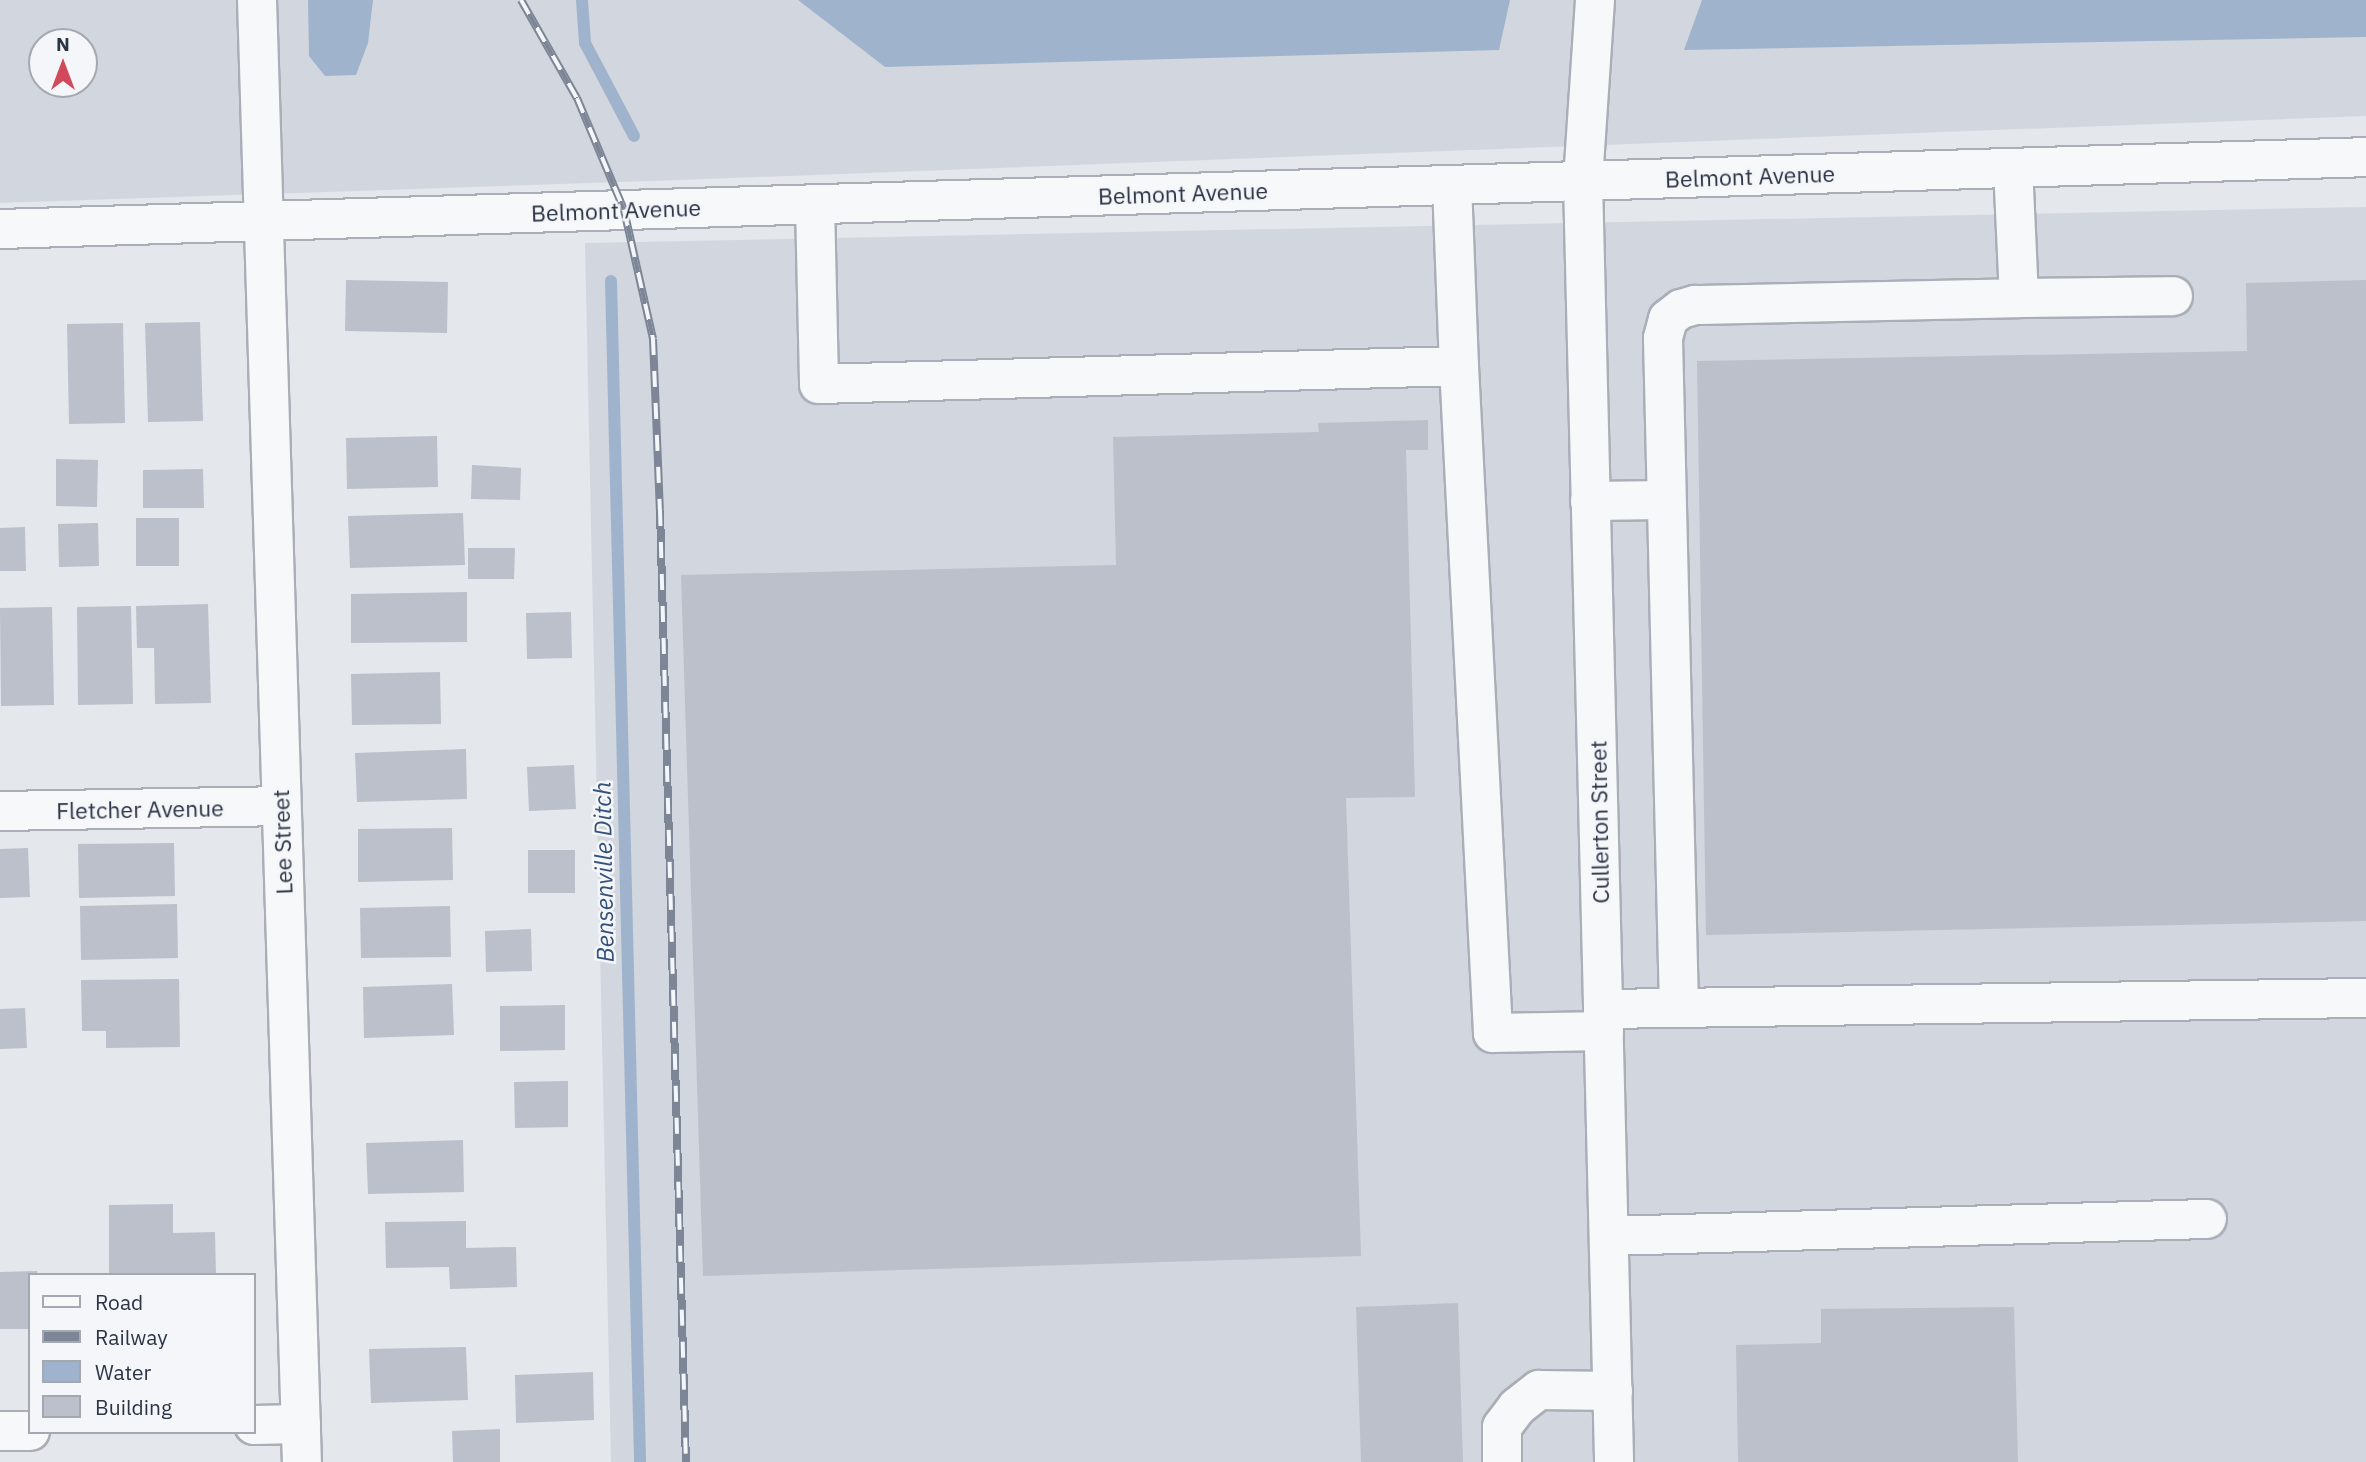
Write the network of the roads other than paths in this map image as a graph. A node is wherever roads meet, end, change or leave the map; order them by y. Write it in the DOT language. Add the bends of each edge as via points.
graph roads {
  1 [pos="257,0"];
  2 [pos="1595,0"];
  3 [pos="2366,157"];
  4 [pos="2013,168"];
  5 [pos="1583,181"];
  6 [pos="1452,185"];
  7 [pos="815,205"];
  8 [pos="264,221"];
  9 [pos="0,229"];
  10 [pos="2173,296"];
  11 [pos="2019,298"];
  12 [pos="1459,366"];
  13 [pos="1666,500"];
  14 [pos="1590,501"];
  15 [pos="281,806"];
  16 [pos="0,811"];
  17 [pos="2366,998"];
  18 [pos="1678,1008"];
  19 [pos="1604,1020"];
  20 [pos="2207,1219"];
  21 [pos="1609,1236"];
  22 [pos="1613,1391"];
  23 [pos="301,1424"];
  24 [pos="256,1425"];
  25 [pos="0,1431"];
  26 [pos="28,1431"];
  27 [pos="302,1462"];
  28 [pos="1502,1462"];
  29 [pos="1614,1462"];
  1 -- 8 [label="street, Lee Street"];
  2 -- 5 [label="street, Cullerton Street"];
  3 -- 4 [label="street, Belmont Avenue"];
  4 -- 5 [label="street, Belmont Avenue"];
  4 -- 11 [label="street"];
  5 -- 6 [label="street, Belmont Avenue"];
  5 -- 14 [label="street, Cullerton Street"];
  6 -- 7 [label="street, Belmont Avenue"];
  6 -- 12 [label="street"];
  7 -- 8 [label="street, Belmont Avenue"];
  7 -- 12 [label="street" via="818,384"];
  8 -- 9 [label="street, Belmont Avenue"];
  8 -- 15 [label="street, Lee Street"];
  10 -- 11 [label="street"];
  11 -- 13 [label="street" via="1695,305 1681,309 1668,319 1662,338"];
  12 -- 19 [label="street" via="1493,1033"];
  13 -- 14 [label="street"];
  13 -- 18 [label="street"];
  14 -- 19 [label="street, Cullerton Street"];
  15 -- 16 [label="street, Fletcher Avenue"];
  15 -- 23 [label="street, Lee Street"];
  17 -- 18 [label="street"];
  18 -- 19 [label="street"];
  19 -- 21 [label="street, Cullerton Street"];
  20 -- 21 [label="street"];
  21 -- 22 [label="street, Cullerton Street"];
  22 -- 28 [label="street" via="1539,1390 1517,1407 1502,1427"];
  22 -- 29 [label="street, Cullerton Street"];
  23 -- 24 [label="street"];
  23 -- 27 [label="street, Lee Street"];
  25 -- 26 [label="street"];
}
